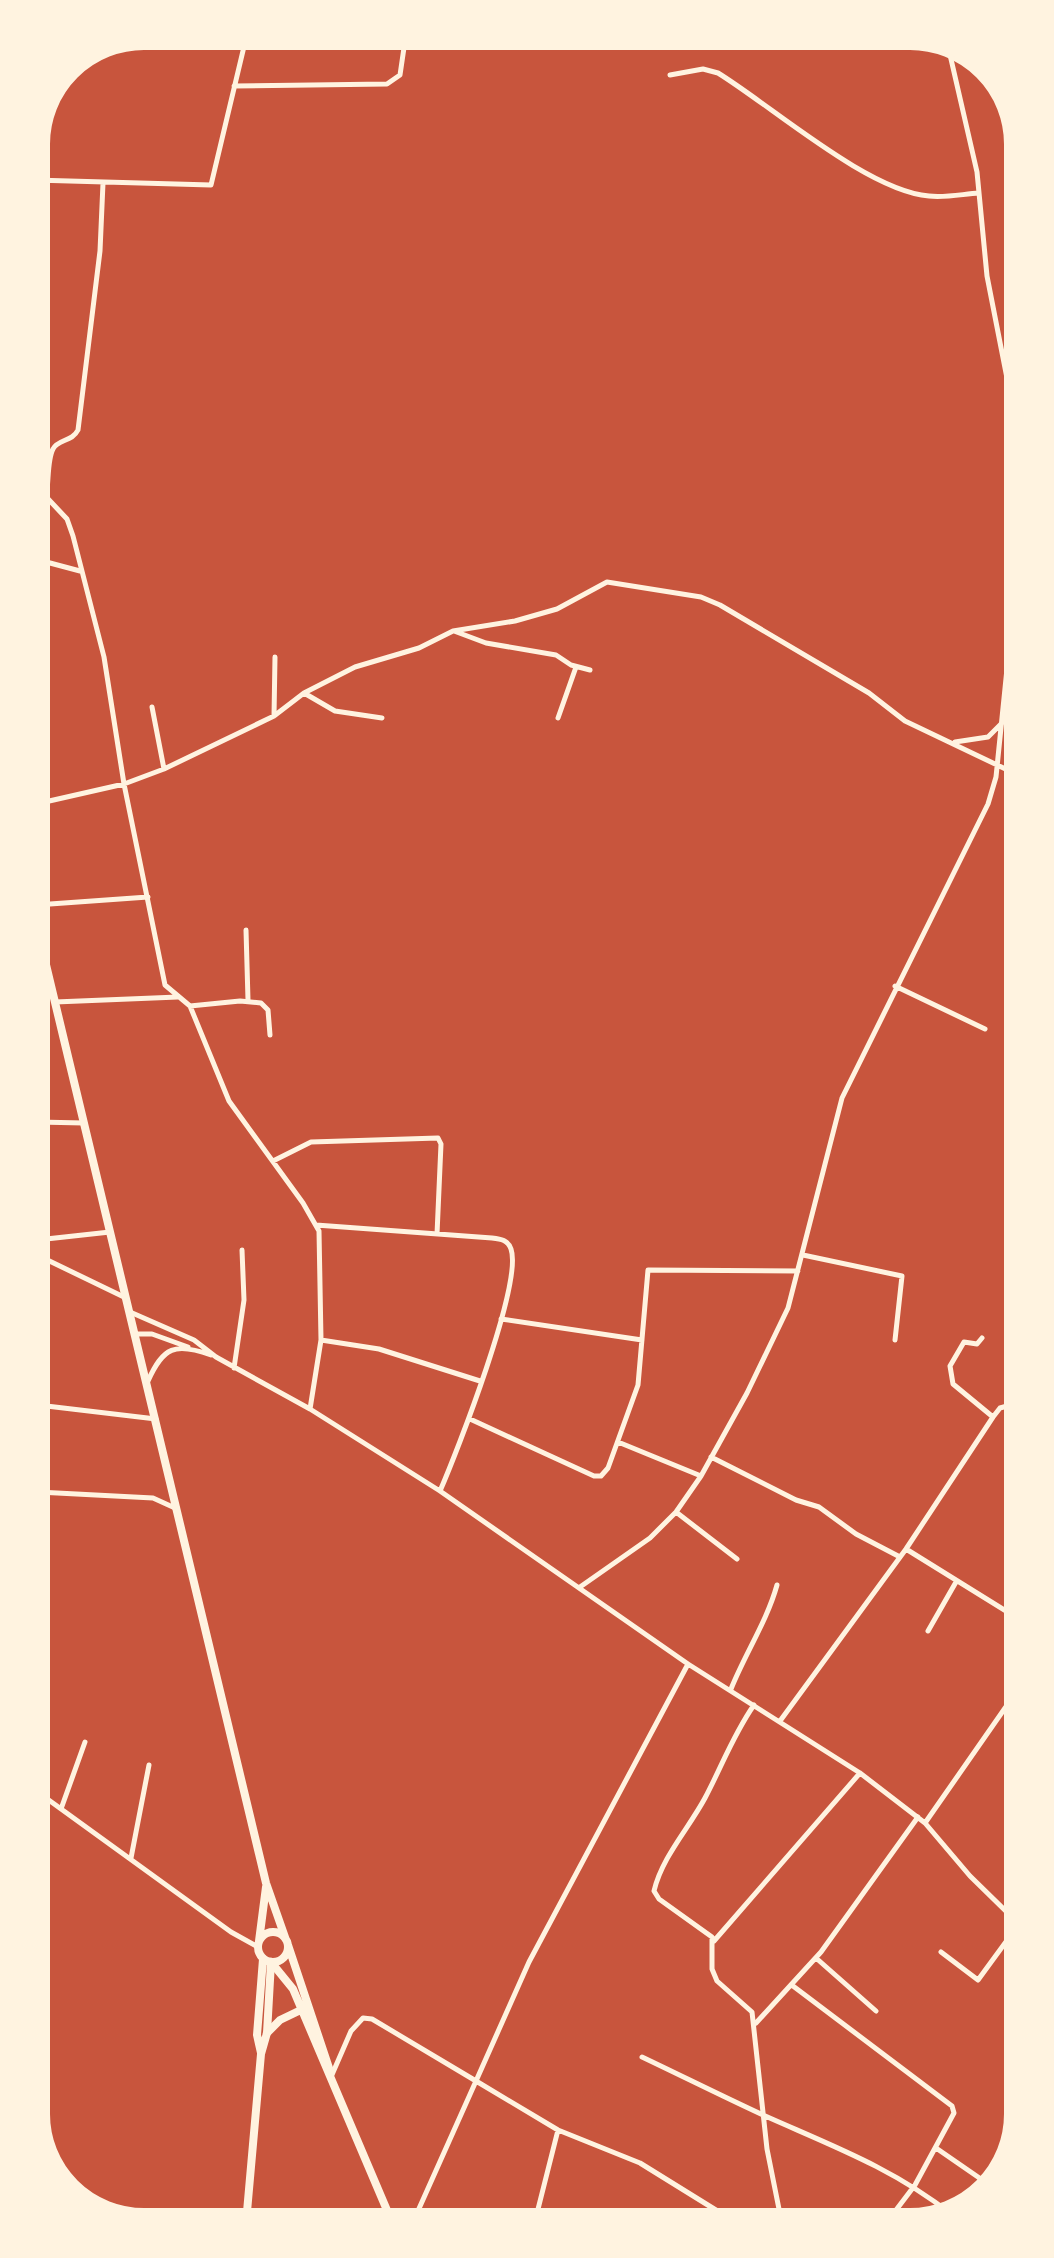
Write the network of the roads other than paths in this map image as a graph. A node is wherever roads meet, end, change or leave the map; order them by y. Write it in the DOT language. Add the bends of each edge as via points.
graph roads {
  1 [pos="244,48"];
  2 [pos="405,48"];
  3 [pos="950,57"];
  4 [pos="670,75"];
  5 [pos="234,86"];
  6 [pos="48,181"];
  7 [pos="103,183"];
  8 [pos="979,193"];
  9 [pos="1006,373"];
  10 [pos="48,482"];
  11 [pos="48,498"];
  12 [pos="48,562"];
  13 [pos="80,571"];
  14 [pos="453,631"];
  15 [pos="275,657"];
  16 [pos="576,667"];
  17 [pos="590,670"];
  18 [pos="1006,682"];
  19 [pos="304,693"];
  20 [pos="152,707"];
  21 [pos="274,716"];
  22 [pos="382,718"];
  23 [pos="558,718"];
  24 [pos="1002,723"];
  25 [pos="950,742"];
  26 [pos="996,765"];
  27 [pos="164,769"];
  28 [pos="1006,770"];
  29 [pos="124,784"];
  30 [pos="48,801"];
  31 [pos="148,897"];
  32 [pos="48,904"];
  33 [pos="246,930"];
  34 [pos="48,969"];
  35 [pos="895,986"];
  36 [pos="178,997"];
  37 [pos="248,1000"];
  38 [pos="55,1002"];
  39 [pos="190,1006"];
  40 [pos="985,1029"];
  41 [pos="270,1035"];
  42 [pos="48,1122"];
  43 [pos="86,1123"];
  44 [pos="273,1161"];
  45 [pos="316,1225"];
  46 [pos="110,1232"];
  47 [pos="437,1234"];
  48 [pos="48,1239"];
  49 [pos="242,1250"];
  50 [pos="803,1255"];
  51 [pos="48,1259"];
  52 [pos="798,1271"];
  53 [pos="126,1298"];
  54 [pos="130,1312"];
  55 [pos="501,1319"];
  56 [pos="136,1334"];
  57 [pos="982,1338"];
  58 [pos="321,1340"];
  59 [pos="642,1340"];
  60 [pos="895,1340"];
  61 [pos="195,1350"];
  62 [pos="216,1357"];
  63 [pos="234,1368"];
  64 [pos="148,1381"];
  65 [pos="480,1381"];
  66 [pos="48,1406"];
  67 [pos="1006,1406"];
  68 [pos="310,1409"];
  69 [pos="993,1417"];
  70 [pos="157,1419"];
  71 [pos="470,1419"];
  72 [pos="618,1442"];
  73 [pos="711,1457"];
  74 [pos="701,1476"];
  75 [pos="440,1491"];
  76 [pos="48,1493"];
  77 [pos="177,1509"];
  78 [pos="676,1512"];
  79 [pos="906,1549"];
  80 [pos="900,1557"];
  81 [pos="737,1559"];
  82 [pos="956,1582"];
  83 [pos="777,1585"];
  84 [pos="580,1587"];
  85 [pos="1006,1611"];
  86 [pos="928,1631"];
  87 [pos="688,1664"];
  88 [pos="731,1689"];
  89 [pos="754,1705"];
  90 [pos="1006,1707"];
  91 [pos="780,1721"];
  92 [pos="85,1742"];
  93 [pos="149,1765"];
  94 [pos="860,1773"];
  95 [pos="48,1800"];
  96 [pos="61,1809"];
  97 [pos="918,1817"];
  98 [pos="925,1823"];
  99 [pos="131,1858"];
  100 [pos="266,1883"];
  101 [pos="1006,1910"];
  102 [pos="714,1941"];
  103 [pos="287,1942"];
  104 [pos="1006,1942"];
  105 [pos="258,1944"];
  106 [pos="941,1952"];
  107 [pos="816,1958"];
  108 [pos="267,1960"];
  109 [pos="793,1986"];
  110 [pos="305,2007"];
  111 [pos="876,2011"];
  112 [pos="756,2023"];
  113 [pos="267,2033"];
  114 [pos="261,2054"];
  115 [pos="642,2057"];
  116 [pos="331,2077"];
  117 [pos="476,2081"];
  118 [pos="765,2116"];
  119 [pos="558,2130"];
  120 [pos="936,2148"];
  121 [pos="980,2179"];
  122 [pos="915,2185"];
  123 [pos="940,2205"];
  124 [pos="247,2210"];
  125 [pos="387,2210"];
  126 [pos="418,2210"];
  127 [pos="538,2210"];
  128 [pos="716,2210"];
  129 [pos="779,2210"];
  130 [pos="896,2210"];
  1 -- 5 [label="street"];
  2 -- 5 [label="street" via="395,81"];
  3 -- 8 [label="street"];
  4 -- 8 [label="street" via="703,69 718,73 900,189 929,196"];
  5 -- 7 [label="street" via="211,185"];
  6 -- 7 [label="street"];
  7 -- 10 [label="street" via="78,430 53,448"];
  8 -- 9 [label="street" via="987,276"];
  11 -- 13 [label="street" via="67,519"];
  12 -- 13 [label="street"];
  13 -- 29 [label="street" via="104,657"];
  14 -- 16 [label="street" via="486,643 556,655"];
  14 -- 19 [label="street" via="419,648 355,667"];
  14 -- 25 [label="street" via="557,609 607,582 701,597 869,693 905,721"];
  15 -- 21 [label="street"];
  16 -- 17 [label="street"];
  16 -- 23 [label="street"];
  18 -- 24 [label="street"];
  19 -- 21 [label="street"];
  19 -- 22 [label="street" via="335,711"];
  20 -- 27 [label="street"];
  21 -- 27 [label="street"];
  24 -- 25 [label="street" via="988,737"];
  24 -- 26 [label="street"];
  25 -- 26 [label="street"];
  26 -- 28 [label="street"];
  26 -- 35 [label="street" via="988,804"];
  27 -- 29 [label="street"];
  29 -- 30 [label="street"];
  29 -- 31 [label="street"];
  31 -- 32 [label="street"];
  31 -- 36 [label="street" via="162,977"];
  33 -- 37 [label="street"];
  34 -- 38 [label="main road"];
  35 -- 40 [label="street"];
  35 -- 50 [label="street" via="842,1098"];
  36 -- 38 [label="street"];
  36 -- 39 [label="street"];
  37 -- 39 [label="street"];
  37 -- 41 [label="street" via="266,1007"];
  38 -- 43 [label="main road"];
  39 -- 44 [label="street" via="229,1101"];
  42 -- 43 [label="street"];
  43 -- 46 [label="main road"];
  44 -- 45 [label="street"];
  44 -- 47 [label="street" via="311,1142 438,1138"];
  45 -- 47 [label="street"];
  45 -- 58 [label="street" via="321,1241"];
  46 -- 48 [label="street"];
  46 -- 53 [label="main road"];
  47 -- 55 [label="street" via="499,1239 510,1246 513,1261"];
  49 -- 63 [label="street" via="244,1300"];
  50 -- 52 [label="street"];
  50 -- 60 [label="street" via="902,1276"];
  51 -- 53 [label="street"];
  52 -- 59 [label="street" via="648,1270"];
  52 -- 73 [label="street" via="778,1330"];
  53 -- 54 [label="main road"];
  54 -- 56 [label="main road"];
  54 -- 62 [label="street" via="173,1329"];
  55 -- 59 [label="street"];
  55 -- 65 [label="street"];
  56 -- 61 [label="street" via="152,1334"];
  56 -- 64 [label="main road"];
  57 -- 69 [label="street" via="977,1344 964,1342 950,1366 953,1384"];
  58 -- 65 [label="street" via="379,1349"];
  58 -- 68 [label="street"];
  59 -- 72 [label="street" via="638,1385"];
  61 -- 62 [label="street"];
  61 -- 64 [label="street" via="170,1349 161,1355"];
  62 -- 63 [label="street"];
  63 -- 68 [label="street"];
  64 -- 70 [label="main road"];
  65 -- 71 [label="street"];
  66 -- 70 [label="street"];
  67 -- 69 [label="street"];
  68 -- 75 [label="street"];
  69 -- 79 [label="street"];
  70 -- 77 [label="main road"];
  71 -- 72 [label="street" via="594,1476 605,1473"];
  71 -- 75 [label="street"];
  72 -- 74 [label="street"];
  73 -- 74 [label="street"];
  73 -- 80 [label="street" via="819,1507"];
  74 -- 78 [label="street"];
  75 -- 84 [label="street"];
  76 -- 77 [label="street" via="153,1498"];
  77 -- 100 [label="main road"];
  78 -- 81 [label="street"];
  78 -- 84 [label="street" via="650,1538"];
  79 -- 80 [label="street"];
  79 -- 82 [label="street"];
  80 -- 91 [label="street"];
  82 -- 85 [label="street"];
  82 -- 86 [label="street"];
  83 -- 88 [label="street"];
  84 -- 87 [label="street"];
  87 -- 88 [label="street"];
  87 -- 117 [label="street" via="529,1962"];
  88 -- 89 [label="street"];
  89 -- 91 [label="street"];
  89 -- 102 [label="street" via="655,1886 659,1899"];
  90 -- 98 [label="street"];
  91 -- 94 [label="street"];
  92 -- 96 [label="street"];
  93 -- 99 [label="street"];
  94 -- 97 [label="street"];
  94 -- 102 [label="street"];
  95 -- 96 [label="street"];
  96 -- 99 [label="street"];
  97 -- 98 [label="street"];
  97 -- 107 [label="street"];
  98 -- 101 [label="street"];
  99 -- 105 [label="street" via="231,1932"];
  100 -- 103 [label="main road"];
  100 -- 105 [label="main road"];
  102 -- 112 [label="street" via="712,1969 717,1981 744,2002"];
  103 -- 105 [label="main road" via="269,1933"];
  103 -- 108 [label="main road" via="284,1958"];
  103 -- 110 [label="main road"];
  104 -- 106 [label="street" via="978,1980"];
  105 -- 108 [label="main road"];
  107 -- 109 [label="street"];
  107 -- 111 [label="street"];
  108 -- 110 [label="main road"];
  108 -- 113 [label="main road"];
  108 -- 114 [label="main road" via="257,2035"];
  109 -- 112 [label="street"];
  109 -- 120 [label="street" via="945,2098 954,2113"];
  110 -- 113 [label="main road"];
  110 -- 116 [label="main road" via="319,2057"];
  112 -- 118 [label="street"];
  113 -- 114 [label="main road"];
  114 -- 124 [label="main road"];
  115 -- 118 [label="street"];
  116 -- 117 [label="street" via="351,2031 363,2018"];
  116 -- 125 [label="main road"];
  117 -- 119 [label="street"];
  117 -- 126 [label="street"];
  118 -- 122 [label="street" via="860,2155"];
  118 -- 129 [label="street"];
  119 -- 127 [label="street"];
  119 -- 128 [label="street" via="640,2163"];
  120 -- 121 [label="street"];
  120 -- 122 [label="street"];
  122 -- 123 [label="street"];
  122 -- 130 [label="street"];
}
